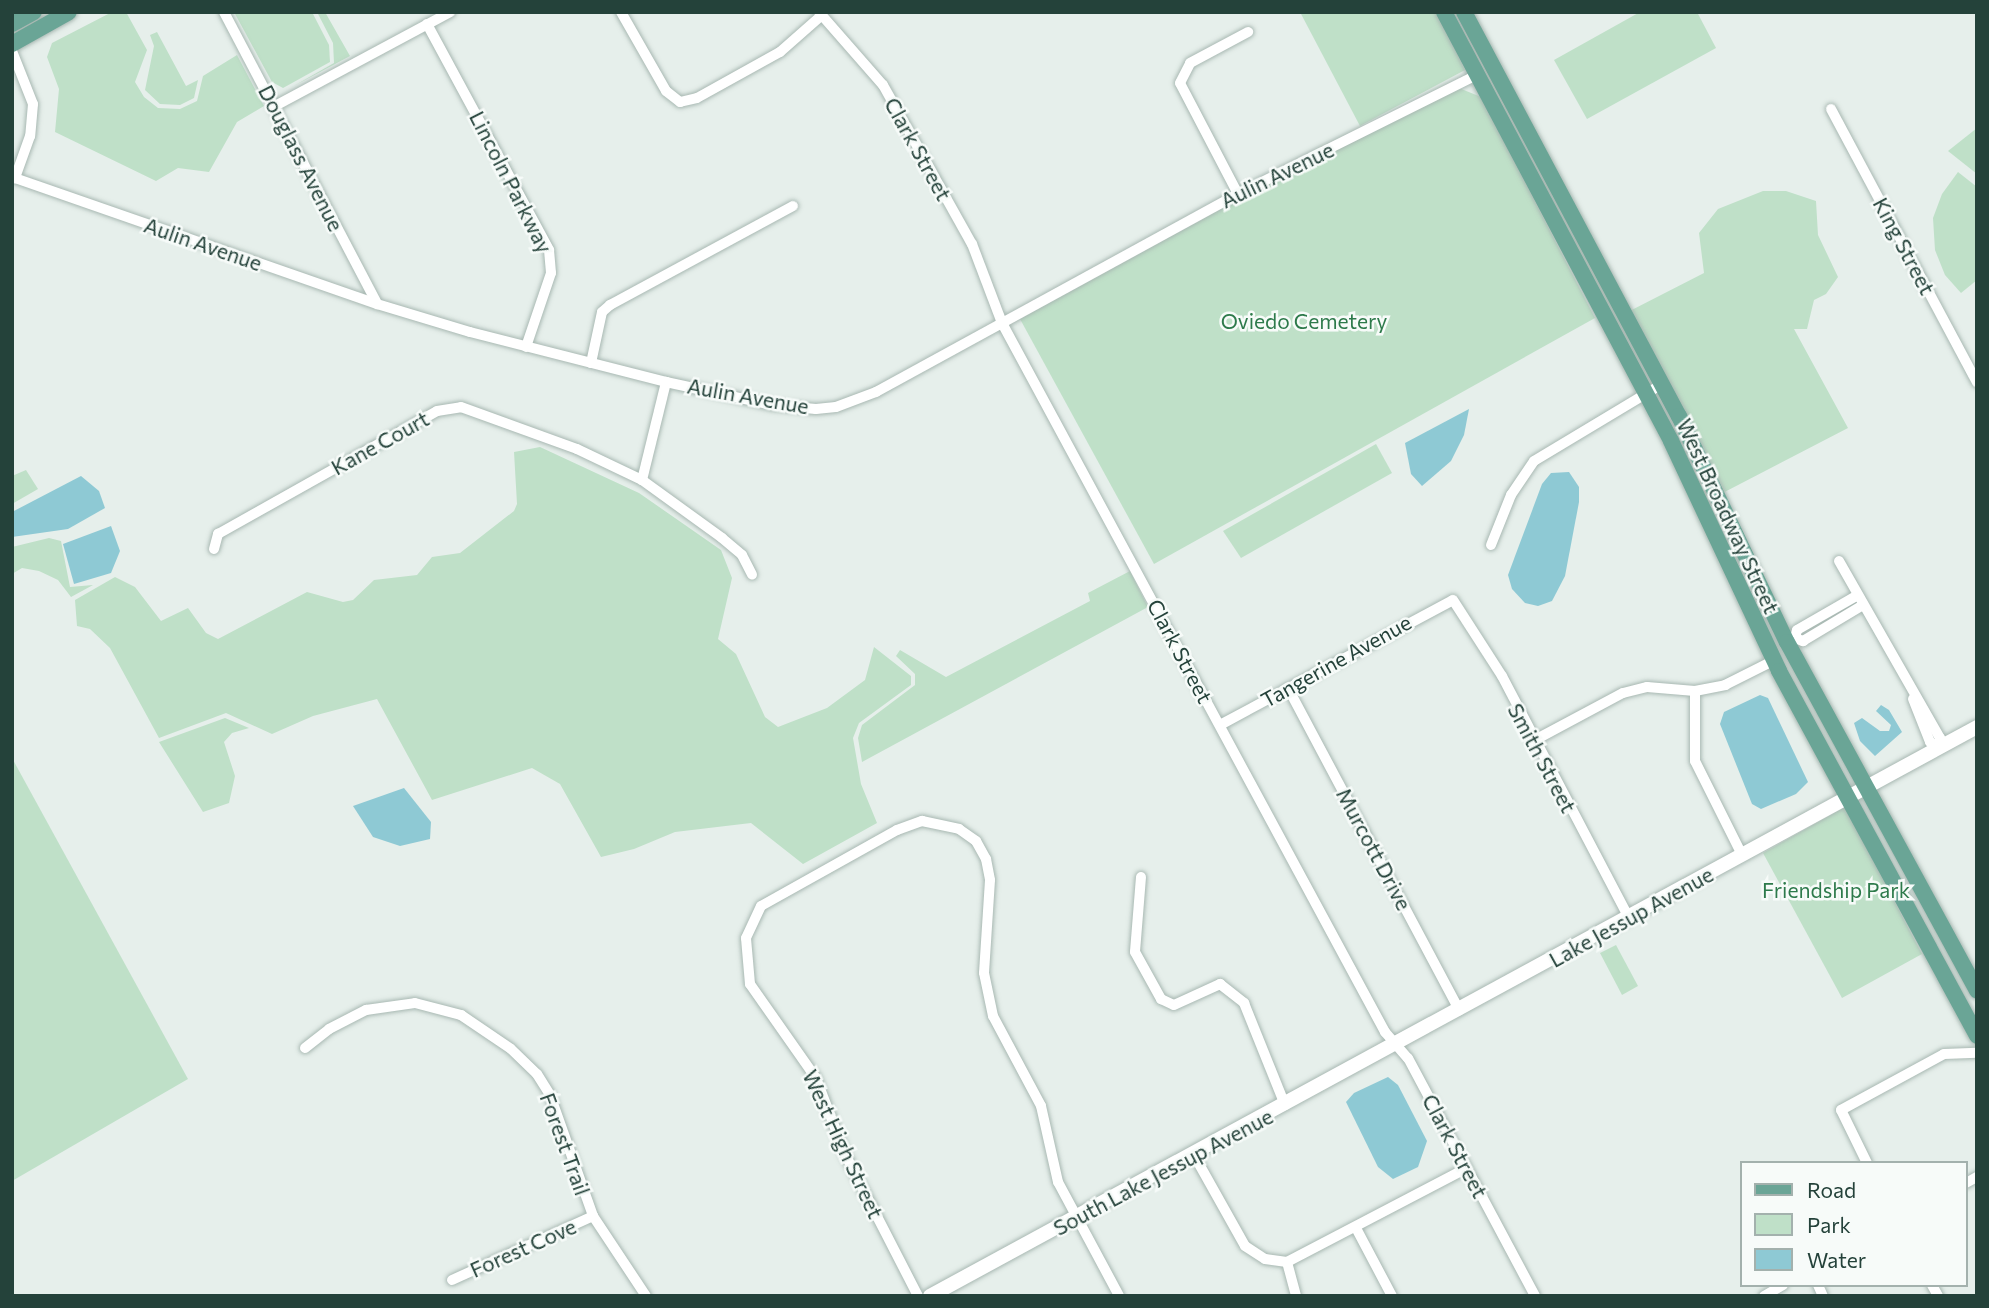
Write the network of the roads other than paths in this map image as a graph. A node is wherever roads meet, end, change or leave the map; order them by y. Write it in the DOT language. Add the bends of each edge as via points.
graph roads {
  1 [pos="34,12"];
  2 [pos="69,12"];
  3 [pos="224,12"];
  4 [pos="450,12"];
  5 [pos="621,12"];
  6 [pos="1444,12"];
  7 [pos="1451,12"];
  8 [pos="1464,12"];
  9 [pos="821,14"];
  10 [pos="12,24"];
  11 [pos="427,24"];
  12 [pos="1473,29"];
  13 [pos="1248,32"];
  14 [pos="12,44"];
  15 [pos="12,51"];
  16 [pos="1477,75"];
  17 [pos="1510,97"];
  18 [pos="275,106"];
  19 [pos="1831,109"];
  20 [pos="14,178"];
  21 [pos="1238,194"];
  22 [pos="793,206"];
  23 [pos="377,304"];
  24 [pos="1002,323"];
  25 [pos="526,347"];
  26 [pos="591,363"];
  27 [pos="666,382"];
  28 [pos="1977,383"];
  29 [pos="1662,384"];
  30 [pos="1646,393"];
  31 [pos="642,480"];
  32 [pos="1490,545"];
  33 [pos="214,549"];
  34 [pos="1839,561"];
  35 [pos="752,575"];
  36 [pos="1453,600"];
  37 [pos="1861,600"];
  38 [pos="1791,640"];
  39 [pos="1773,661"];
  40 [pos="1288,688"];
  41 [pos="1695,691"];
  42 [pos="1220,725"];
  43 [pos="1977,727"];
  44 [pos="1534,741"];
  45 [pos="1940,748"];
  46 [pos="1866,788"];
  47 [pos="1847,798"];
  48 [pos="1742,855"];
  49 [pos="1141,877"];
  50 [pos="1629,918"];
  51 [pos="1977,990"];
  52 [pos="1459,1010"];
  53 [pos="1977,1036"];
  54 [pos="1395,1045"];
  55 [pos="306,1048"];
  56 [pos="1977,1053"];
  57 [pos="1286,1105"];
  58 [pos="1194,1155"];
  59 [pos="1866,1161"];
  60 [pos="1466,1168"];
  61 [pos="593,1216"];
  62 [pos="1077,1219"];
  63 [pos="1356,1228"];
  64 [pos="1287,1262"];
  65 [pos="453,1280"];
  66 [pos="1779,1287"];
  67 [pos="646,1296"];
  68 [pos="918,1296"];
  69 [pos="930,1296"];
  70 [pos="1119,1296"];
  71 [pos="1296,1296"];
  72 [pos="1392,1296"];
  73 [pos="1535,1296"];
  74 [pos="1763,1296"];
  1 -- 10 [label="main road"];
  2 -- 14 [label="main road"];
  3 -- 18 [label="street, Douglass Avenue"];
  4 -- 11 [label="street"];
  5 -- 9 [label="street" via="666,91 680,102 697,99 780,52"];
  6 -- 16 [label="main road, West Broadway Street"];
  7 -- 12 [label="main road" via="1457,22"];
  8 -- 12 [label="main road, West Broadway Street"];
  9 -- 24 [label="street, Clark Street" via="883,85 972,244"];
  11 -- 18 [label="street"];
  11 -- 25 [label="street, Lincoln Parkway" via="549,250 551,273"];
  12 -- 17 [label="main road, West Broadway Street"];
  13 -- 21 [label="street" via="1190,63 1180,83"];
  15 -- 20 [label="street" via="33,104 30,136"];
  16 -- 17 [label="main road"];
  16 -- 21 [label="street, Aulin Avenue"];
  16 -- 30 [label="main road, West Broadway Street"];
  17 -- 29 [label="main road, West Broadway Street"];
  18 -- 23 [label="street, Douglass Avenue"];
  19 -- 28 [label="street, King Street"];
  20 -- 23 [label="street, Aulin Avenue"];
  21 -- 24 [label="street, Aulin Avenue"];
  22 -- 26 [label="street" via="610,305 602,312"];
  23 -- 25 [label="street, Aulin Avenue"];
  24 -- 27 [label="street, Aulin Avenue" via="876,392 836,407 772,405"];
  24 -- 42 [label="street, Clark Street"];
  25 -- 26 [label="street, Aulin Avenue"];
  26 -- 27 [label="street, Aulin Avenue"];
  27 -- 31 [label="street"];
  29 -- 30 [label="street"];
  29 -- 38 [label="main road, West Broadway Street"];
  30 -- 32 [label="street" via="1534,461 1511,495"];
  30 -- 39 [label="main road, West Broadway Street"];
  31 -- 33 [label="street, Kane Court" via="577,449 461,407 437,411 218,534"];
  31 -- 35 [label="street, Kane Court" via="742,555"];
  34 -- 37 [label="street"];
  36 -- 40 [label="street, Tangerine Avenue"];
  36 -- 44 [label="street, Smith Street" via="1495,664"];
  37 -- 38 [label="street" via="1797,630"];
  37 -- 45 [label="street" via="1912,696 1930,742"];
  38 -- 46 [label="main road, West Broadway Street"];
  39 -- 41 [label="street" via="1725,685"];
  39 -- 47 [label="main road, West Broadway Street"];
  40 -- 42 [label="street, Tangerine Avenue"];
  40 -- 52 [label="street, Murcott Drive"];
  41 -- 44 [label="street" via="1669,685 1623,693"];
  41 -- 48 [label="street" via="1695,761"];
  42 -- 54 [label="street, Clark Street"];
  43 -- 45 [label="street, Lake Jessup Avenue"];
  44 -- 50 [label="street, Smith Street"];
  45 -- 46 [label="street, Lake Jessup Avenue"];
  46 -- 47 [label="street, Lake Jessup Avenue"];
  46 -- 51 [label="main road, West Broadway Street"];
  47 -- 48 [label="street, Lake Jessup Avenue"];
  47 -- 53 [label="main road, West Broadway Street"];
  48 -- 50 [label="street, Lake Jessup Avenue"];
  49 -- 57 [label="street" via="1135,953 1161,999 1174,1005 1220,984 1244,1003"];
  50 -- 52 [label="street, Lake Jessup Avenue"];
  52 -- 54 [label="street, Lake Jessup Avenue"];
  54 -- 57 [label="street, South Lake Jessup Avenue"];
  54 -- 60 [label="street, Clark Street" via="1408,1058"];
  55 -- 61 [label="street, Forest Trail" via="329,1029 366,1010 415,1003 461,1016 512,1049 537,1074 562,1123"];
  56 -- 59 [label="street" via="1944,1054 1841,1110"];
  57 -- 58 [label="street, South Lake Jessup Avenue"];
  58 -- 62 [label="street, South Lake Jessup Avenue"];
  58 -- 64 [label="street" via="1245,1246 1265,1259"];
  60 -- 63 [label="street"];
  60 -- 73 [label="street, Clark Street"];
  61 -- 65 [label="street, Forest Cove"];
  61 -- 67 [label="street, Forest Trail"];
  62 -- 68 [label="street, West High Street" via="1052,1165 1041,1106 987,997 990,880 976,841 959,829 922,821 761,906 746,938 750,984 816,1078 845,1154"];
  62 -- 69 [label="street, South Lake Jessup Avenue"];
  62 -- 70 [label="street, West High Street"];
  63 -- 64 [label="street"];
  63 -- 72 [label="street"];
  64 -- 71 [label="street"];
  66 -- 74 [label="street"];
}
